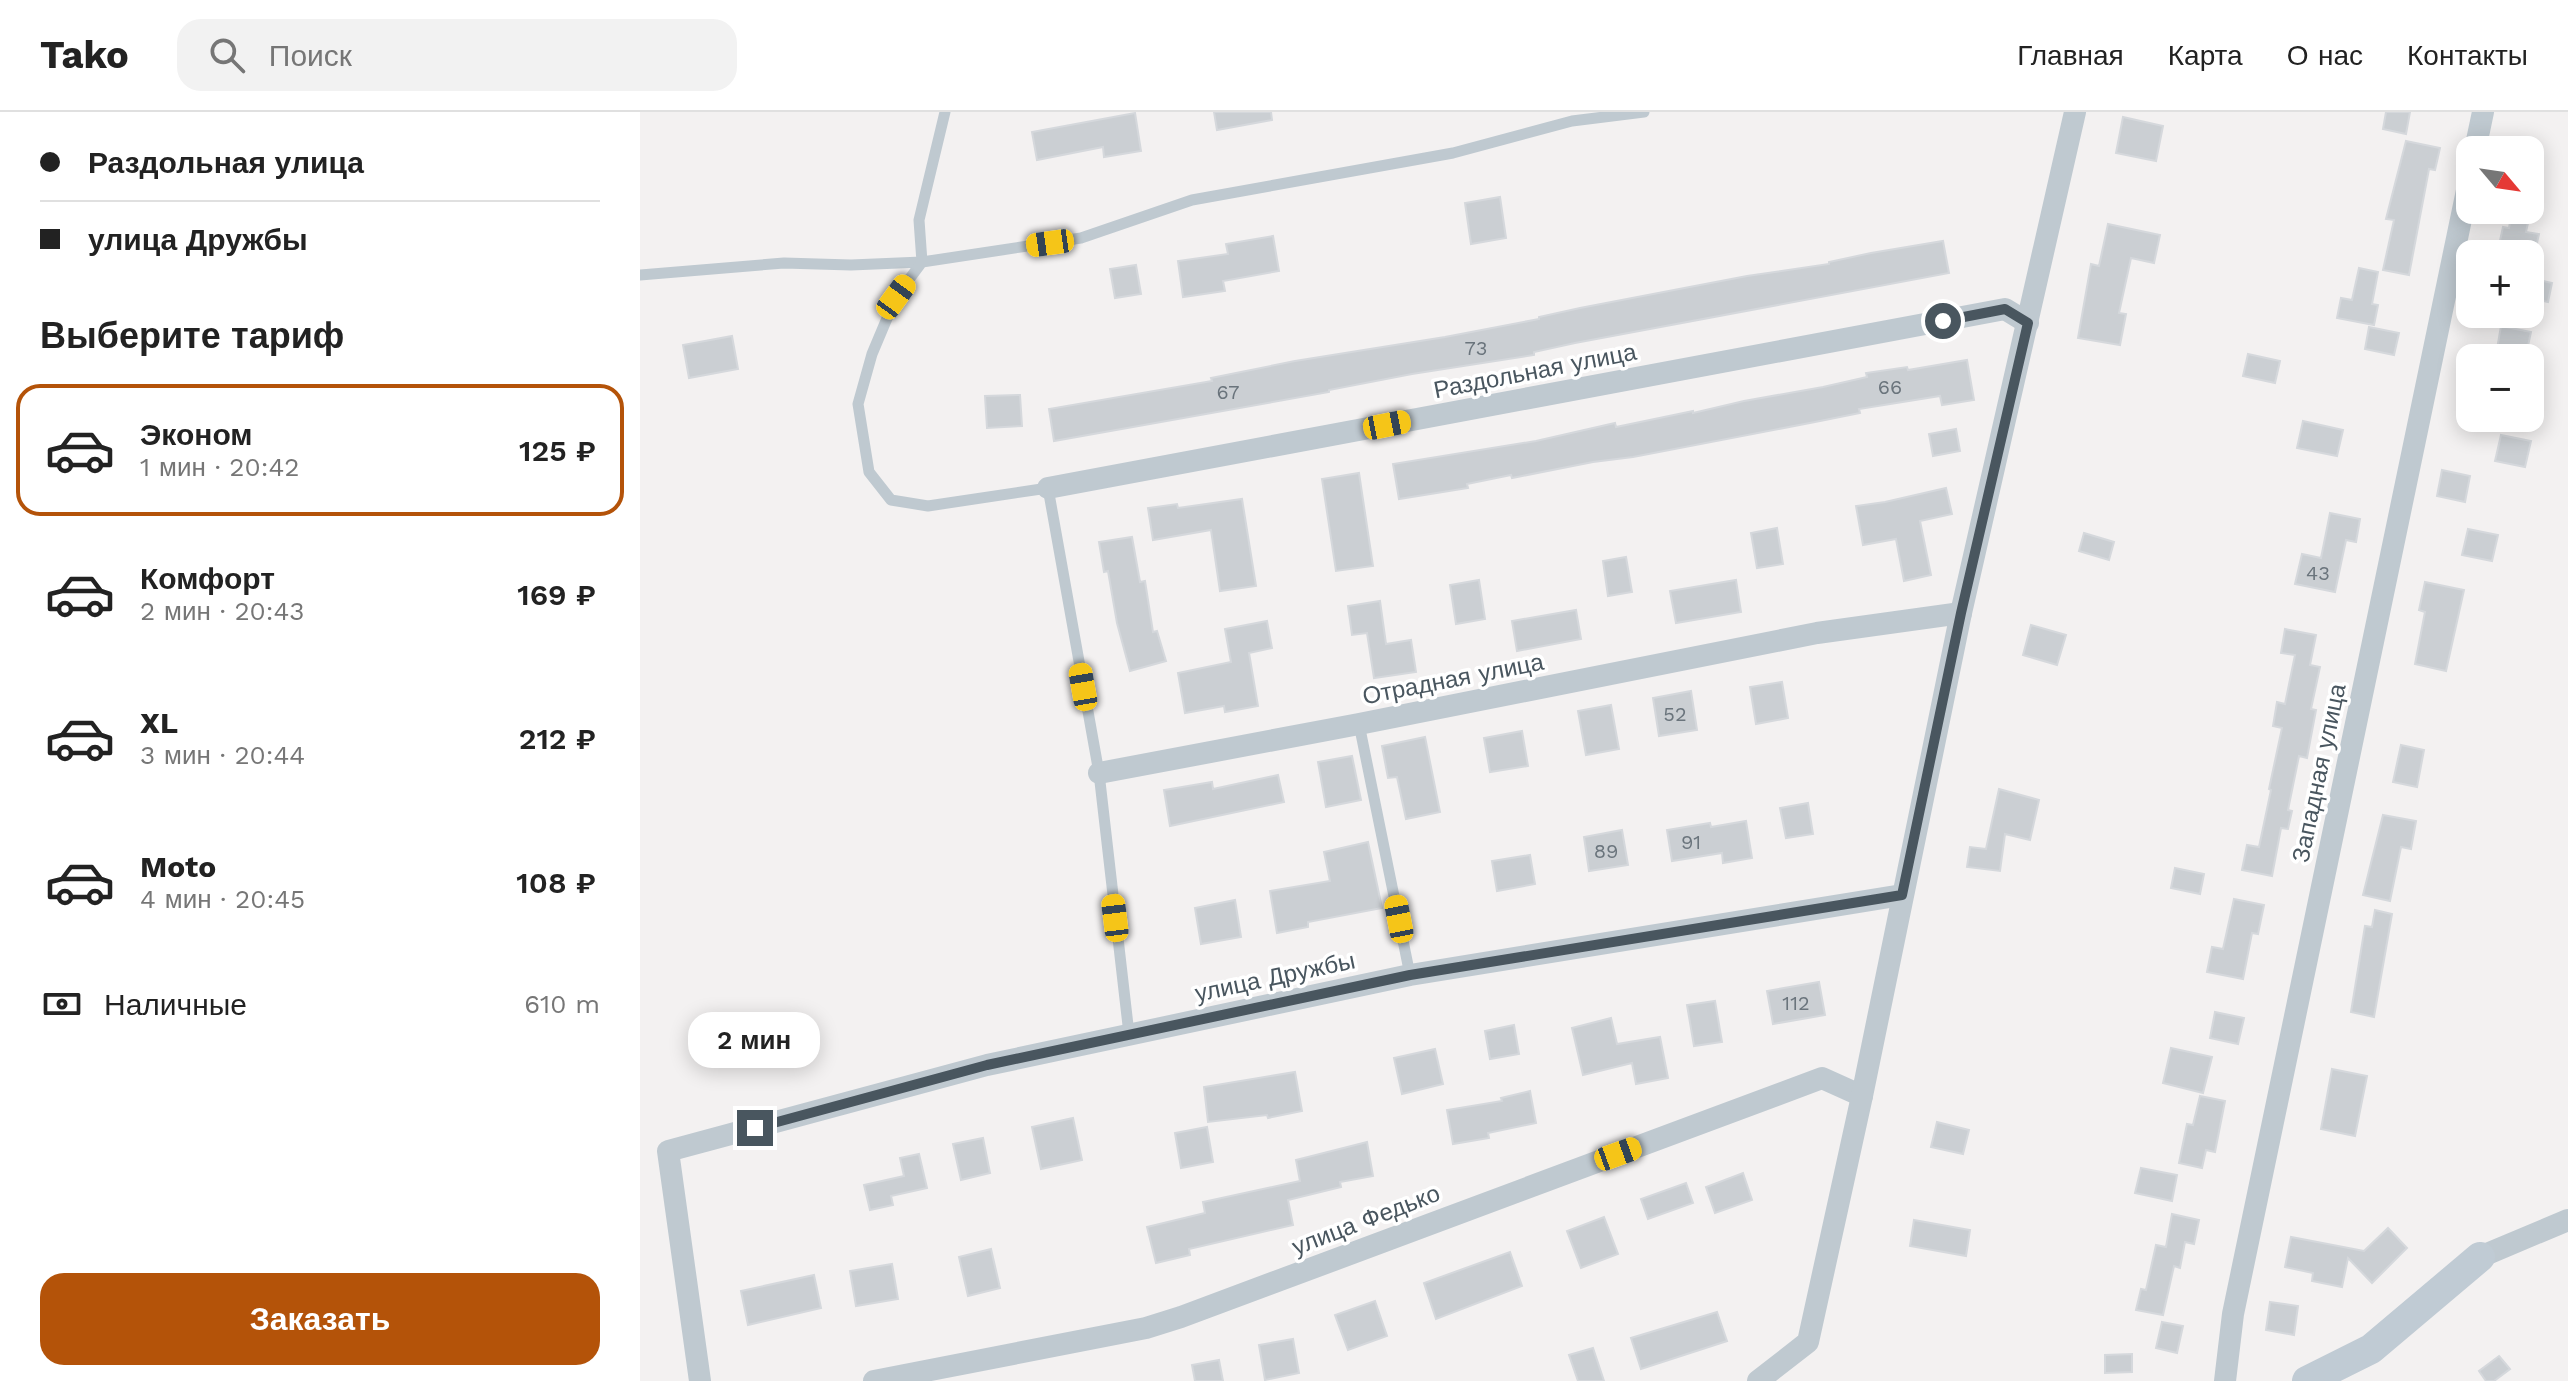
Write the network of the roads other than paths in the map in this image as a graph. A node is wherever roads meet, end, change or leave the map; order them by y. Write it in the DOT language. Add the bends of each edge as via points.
graph roads {
  1 [pos="945,112"];
  2 [pos="1644,112"];
  3 [pos="2075,112"];
  4 [pos="2483,112"];
  5 [pos="2478,136"];
  6 [pos="2460,224"];
  7 [pos="922,262"];
  8 [pos="640,275"];
  9 [pos="2028,323"];
  10 [pos="1048,488"];
  11 [pos="1961,613"];
  12 [pos="1359,724"];
  13 [pos="1099,773"];
  14 [pos="1902,895"];
  15 [pos="1410,975"];
  16 [pos="1129,1034"];
  17 [pos="1862,1096"];
  18 [pos="2568,1220"];
  19 [pos="2480,1257"];
  20 [pos="700,1381"];
  21 [pos="874,1381"];
  22 [pos="1758,1381"];
  23 [pos="2225,1381"];
  24 [pos="2307,1381"];
  1 -- 7 [label="lane" via="919,220"];
  2 -- 7 [label="lane" via="1572,121 1453,153 1192,200 1081,238"];
  3 -- 9 [label="street"];
  4 -- 5 [label="street"];
  6 -- 23 [label="street, Западная улица" via="2233,1314"];
  7 -- 8 [label="lane" via="784,263"];
  7 -- 10 [label="lane" via="896,297 858,404 869,472 891,500 928,506"];
  9 -- 10 [label="street, Раздольная улица" via="2005,309"];
  9 -- 11 [label="street"];
  10 -- 13 [label="lane"];
  11 -- 12 [label="street, Отрадная улица" via="1817,633"];
  11 -- 14 [label="street"];
  12 -- 13 [label="street, Отрадная улица"];
  12 -- 15 [label="lane"];
  13 -- 16 [label="lane"];
  14 -- 15 [label="street, улица Дружбы"];
  14 -- 17 [label="street"];
  15 -- 16 [label="street, улица Дружбы"];
  16 -- 20 [label="street, улица Дружбы" via="987,1065 668,1151"];
  17 -- 21 [label="street, улица Федько" via="1822,1078 1181,1317"];
  17 -- 22 [label="street" via="1808,1342"];
  18 -- 19 [label="street"];
  19 -- 24 [label="street" via="2371,1349"];
}
